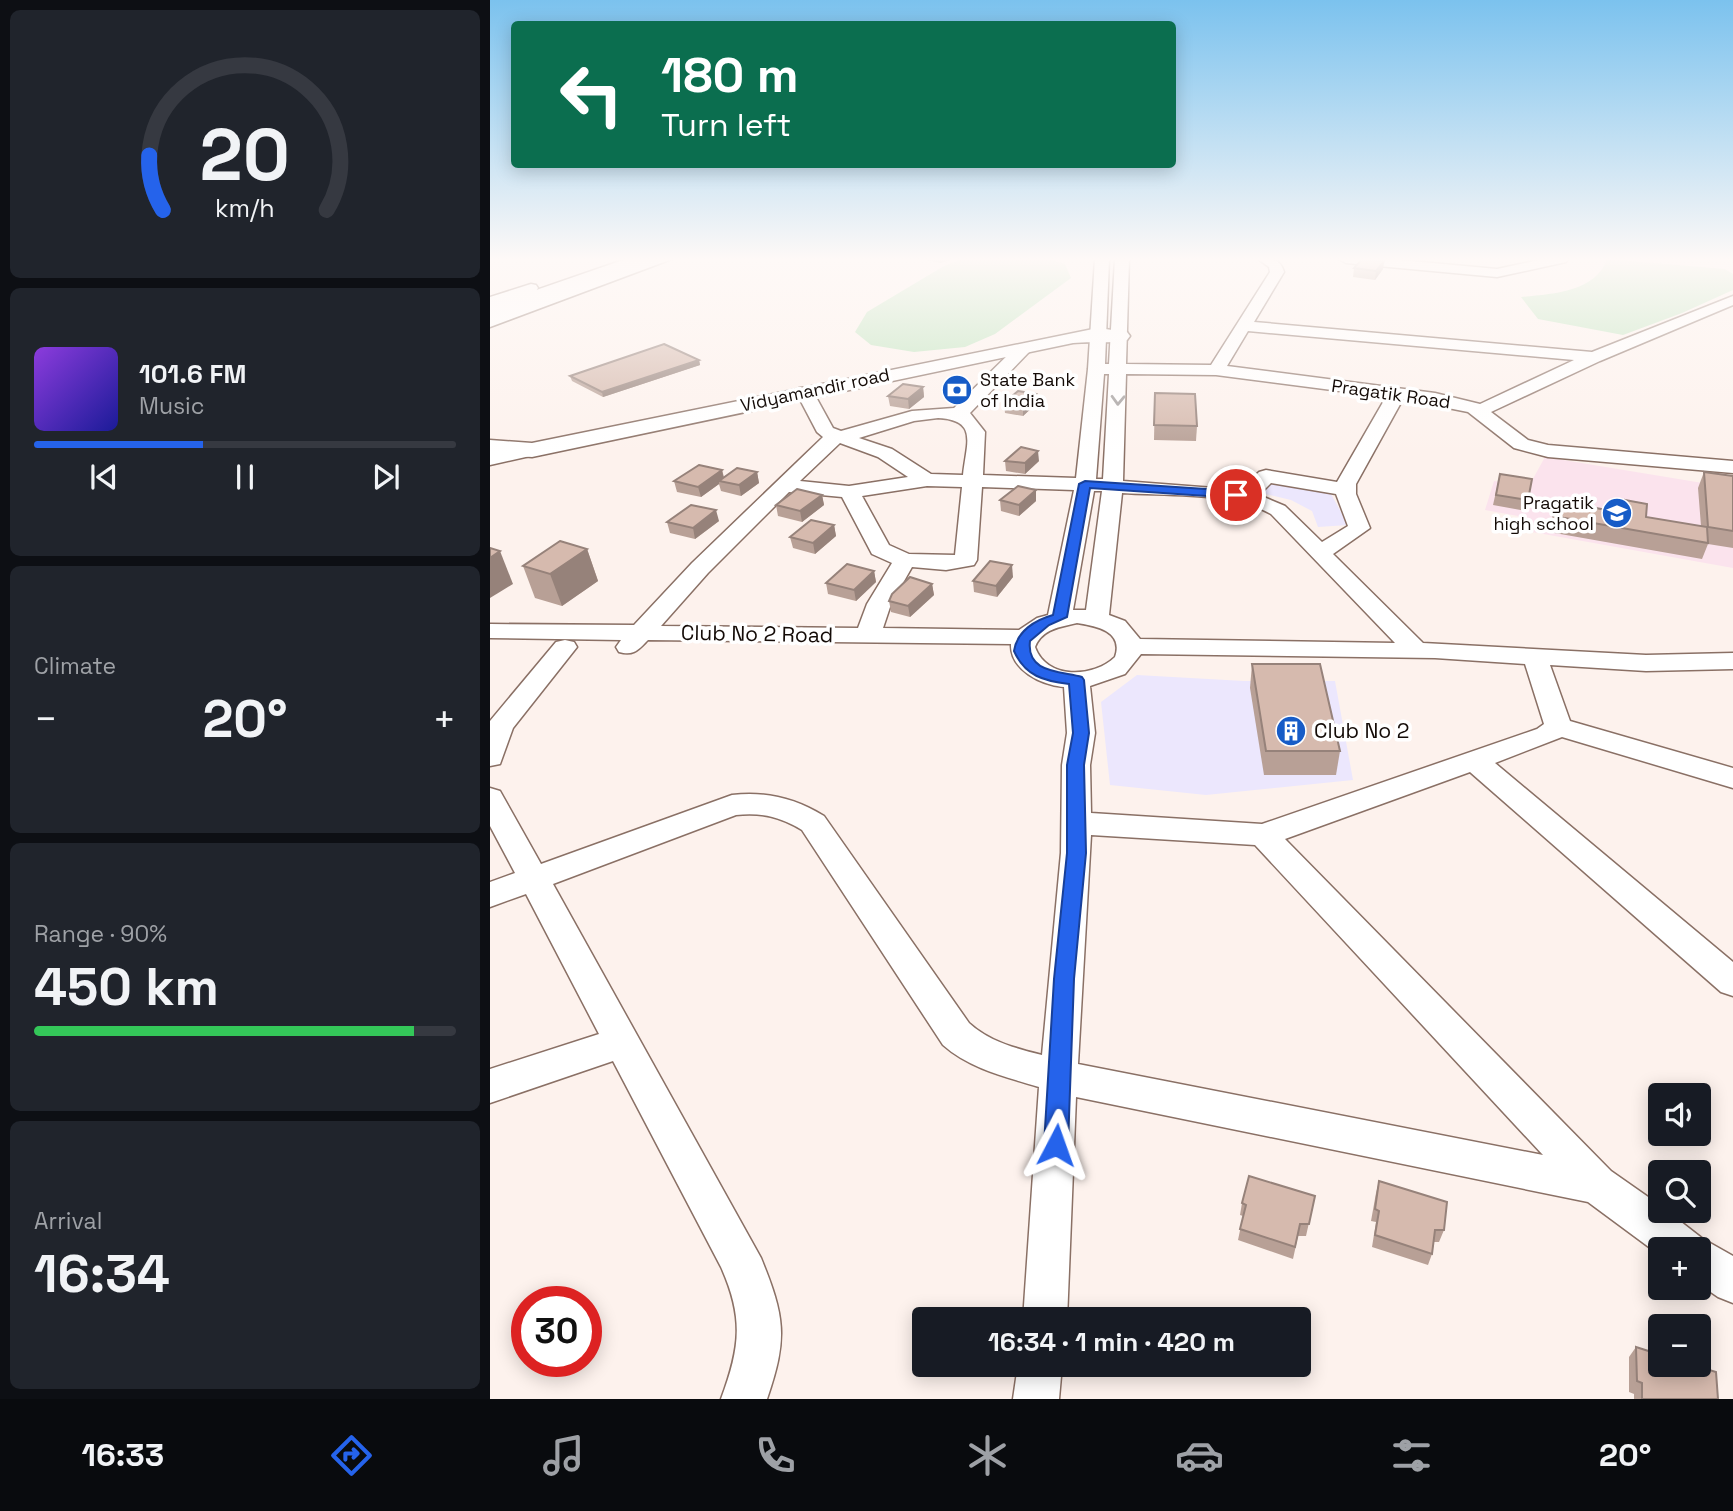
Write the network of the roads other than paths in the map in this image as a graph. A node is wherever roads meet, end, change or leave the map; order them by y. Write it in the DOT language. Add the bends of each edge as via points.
graph roads {
  1 [pos="1108,324"];
  2 [pos="1111,324"];
  3 [pos="1674,324"];
  4 [pos="1244,326"];
  5 [pos="1109,335"];
  6 [pos="1024,348"];
  7 [pos="1594,357"];
  8 [pos="1096,369"];
  9 [pos="1119,369"];
  10 [pos="1216,370"];
  11 [pos="805,392"];
  12 [pos="1397,394"];
  13 [pos="1480,411"];
  14 [pos="959,414"];
  15 [pos="838,437"];
  16 [pos="490,447"];
  17 [pos="532,450"];
  18 [pos="490,459"];
  19 [pos="1733,467"];
  20 [pos="927,480"];
  21 [pos="972,482"];
  22 [pos="1085,484"];
  23 [pos="786,486"];
  24 [pos="1113,486"];
  25 [pos="1345,489"];
  26 [pos="849,492"];
  27 [pos="1245,497"];
  28 [pos="1319,553"];
  29 [pos="905,560"];
  30 [pos="1060,617"];
  31 [pos="1097,619"];
  32 [pos="490,631"];
  33 [pos="868,635"];
  34 [pos="634,640"];
  35 [pos="1023,644"];
  36 [pos="490,646"];
  37 [pos="1130,646"];
  38 [pos="565,647"];
  39 [pos="1416,650"];
  40 [pos="1535,657"];
  41 [pos="1733,661"];
  42 [pos="1076,680"];
  43 [pos="495,727"];
  44 [pos="1558,727"];
  45 [pos="490,757"];
  46 [pos="1475,761"];
  47 [pos="1733,778"];
  48 [pos="490,798"];
  49 [pos="1076,823"];
  50 [pos="1263,835"];
  51 [pos="533,878"];
  52 [pos="490,895"];
  53 [pos="1733,982"];
  54 [pos="623,1042"];
  55 [pos="1060,1077"];
  56 [pos="490,1086"];
  57 [pos="1597,1185"];
  58 [pos="1669,1237"];
  59 [pos="1711,1266"];
  60 [pos="1733,1282"];
  61 [pos="1046,1307"];
  62 [pos="1038,1377"];
  63 [pos="744,1399"];
  64 [pos="1035,1399"];
  1 -- 5 [label="street"];
  2 -- 5 [label="street"];
  3 -- 7 [label="street"];
  4 -- 7 [label="street"];
  4 -- 10 [label="street"];
  5 -- 6 [label="main road, Vidyamandir road"];
  5 -- 8 [label="street"];
  5 -- 9 [label="street"];
  6 -- 11 [label="main road, Vidyamandir road"];
  6 -- 14 [label="street"];
  7 -- 13 [label="street"];
  8 -- 9 [label="street, Pragatik Road"];
  8 -- 22 [label="street"];
  9 -- 10 [label="street, Pragatik Road"];
  9 -- 24 [label="street, one-way"];
  10 -- 12 [label="street, Pragatik Road"];
  11 -- 15 [label="street" via="823,429"];
  11 -- 17 [label="main road, Vidyamandir road"];
  12 -- 13 [label="street, Pragatik Road" via="1435,398"];
  12 -- 25 [label="street" via="1348,476"];
  13 -- 19 [label="street, Pragatik Road" via="1521,444 1548,451"];
  14 -- 15 [label="street" via="912,416"];
  14 -- 21 [label="street" via="976,432"];
  15 -- 20 [label="street" via="885,453"];
  15 -- 23 [label="street" via="823,446"];
  16 -- 17 [label="main road, Vidyamandir road"];
  17 -- 18 [label="street"];
  20 -- 21 [label="street"];
  20 -- 26 [label="street"];
  21 -- 22 [label="street"];
  21 -- 29 [label="street" via="966,560"];
  22 -- 24 [label="street"];
  22 -- 30 [label="street"];
  23 -- 26 [label="street"];
  23 -- 34 [label="street" via="700,568"];
  24 -- 27 [label="street"];
  24 -- 31 [label="street"];
  25 -- 27 [label="street" via="1266,476"];
  25 -- 28 [label="street" via="1359,528"];
  26 -- 29 [label="street" via="880,549"];
  27 -- 28 [label="street" via="1278,510"];
  28 -- 39 [label="street"];
  29 -- 33 [label="street" via="879,604"];
  30 -- 31 [label="street"];
  30 -- 35 [label="street" via="1044,622"];
  31 -- 37 [label="street" via="1123,631"];
  32 -- 34 [label="street, Club No 2 Road"];
  33 -- 34 [label="street, Club No 2 Road"];
  33 -- 35 [label="street, Club No 2 Road"];
  34 -- 35 [label="street, Club No 2 Road"];
  34 -- 38 [label="street, Club No 2 Road"];
  35 -- 42 [label="street" via="1026,662 1036,670"];
  36 -- 38 [label="street, Club No 2 Road"];
  37 -- 39 [label="street"];
  37 -- 42 [label="street" via="1125,662 1115,670"];
  38 -- 43 [label="street"];
  39 -- 40 [label="street"];
  40 -- 41 [label="street" via="1646,663"];
  40 -- 44 [label="street"];
  42 -- 49 [label="street" via="1081,733"];
  43 -- 45 [label="street"];
  44 -- 46 [label="street"];
  44 -- 47 [label="street"];
  46 -- 50 [label="street"];
  46 -- 53 [label="street"];
  48 -- 51 [label="street"];
  49 -- 50 [label="street"];
  49 -- 55 [label="street"];
  50 -- 57 [label="street"];
  51 -- 52 [label="street"];
  51 -- 54 [label="street"];
  51 -- 55 [label="street" via="732,805 766,803 799,814 813,824 956,1034 990,1056"];
  54 -- 56 [label="street"];
  54 -- 63 [label="street" via="752,1286 762,1318 761,1345"];
  55 -- 57 [label="street"];
  55 -- 61 [label="street"];
  57 -- 58 [label="street"];
  59 -- 60 [label="street"];
  62 -- 64 [label="street"];
}
